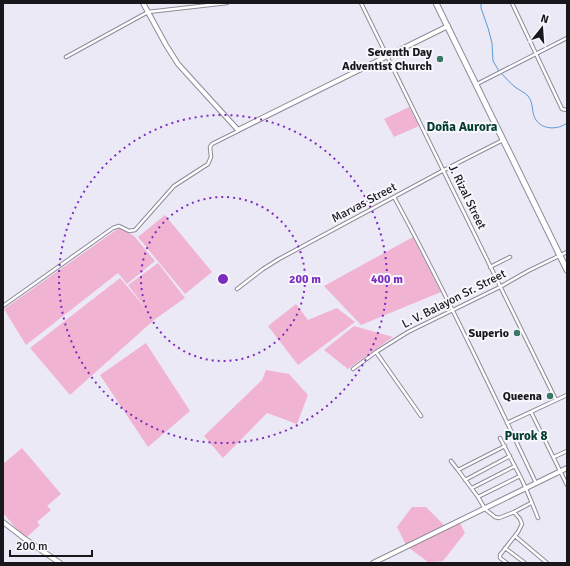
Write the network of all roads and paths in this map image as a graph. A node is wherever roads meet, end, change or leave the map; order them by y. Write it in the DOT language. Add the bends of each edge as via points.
graph roads {
  1 [pos="143,3"];
  2 [pos="227,3"];
  3 [pos="361,3"];
  4 [pos="436,3"];
  5 [pos="512,3"];
  6 [pos="207,4"];
  7 [pos="148,12"];
  8 [pos="448,26"];
  9 [pos="567,38"];
  10 [pos="536,54"];
  11 [pos="387,56"];
  12 [pos="66,57"];
  13 [pos="476,84"];
  14 [pos="567,110"];
  15 [pos="238,130"];
  16 [pos="504,140"];
  17 [pos="444,170"];
  18 [pos="394,197"];
  19 [pos="567,253"];
  20 [pos="560,255"];
  21 [pos="510,257"];
  22 [pos="490,267"];
  23 [pos="567,270"];
  24 [pos="500,287"];
  25 [pos="237,290"];
  26 [pos="3,306"];
  27 [pos="452,310"];
  28 [pos="376,352"];
  29 [pos="353,369"];
  30 [pos="567,394"];
  31 [pos="556,400"];
  32 [pos="531,412"];
  33 [pos="421,416"];
  34 [pos="507,423"];
  35 [pos="500,438"];
  36 [pos="505,446"];
  37 [pos="567,451"];
  38 [pos="510,456"];
  39 [pos="554,457"];
  40 [pos="451,461"];
  41 [pos="515,466"];
  42 [pos="567,468"];
  43 [pos="458,470"];
  44 [pos="560,472"];
  45 [pos="520,476"];
  46 [pos="465,480"];
  47 [pos="536,484"];
  48 [pos="567,485"];
  49 [pos="472,488"];
  50 [pos="526,489"];
  51 [pos="478,497"];
  52 [pos="531,503"];
  53 [pos="485,509"];
  54 [pos="514,512"];
  55 [pos="538,518"];
  56 [pos="3,522"];
  57 [pos="515,536"];
  58 [pos="505,548"];
  59 [pos="60,563"];
  60 [pos="373,563"];
  61 [pos="507,563"];
  62 [pos="525,563"];
  63 [pos="547,563"];
  1 -- 7 [label="street"];
  2 -- 6 [label="street"];
  3 -- 11 [label="street, J. Rizal Street"];
  4 -- 8 [label="highway"];
  5 -- 10 [label="street"];
  6 -- 7 [label="street"];
  7 -- 12 [label="street"];
  7 -- 15 [label="street" via="178,64"];
  8 -- 11 [label="street"];
  8 -- 13 [label="highway"];
  9 -- 10 [label="street"];
  10 -- 13 [label="street"];
  10 -- 14 [label="street" via="562,109"];
  11 -- 15 [label="street"];
  11 -- 17 [label="street, J. Rizal Street"];
  13 -- 16 [label="highway"];
  15 -- 26 [label="street" via="212,144 208,164 174,186 135,230 129,232 119,226 113,228"];
  16 -- 17 [label="street, Marvas Street"];
  16 -- 20 [label="highway"];
  17 -- 18 [label="street, Marvas Street"];
  17 -- 22 [label="street, J. Rizal Street"];
  18 -- 25 [label="street, Marvas Street" via="271,264"];
  18 -- 27 [label="street"];
  19 -- 20 [label="street, L. V. Balayon Sr. Street"];
  20 -- 23 [label="highway"];
  20 -- 24 [label="street, L. V. Balayon Sr. Street"];
  21 -- 22 [label="street"];
  22 -- 24 [label="street, J. Rizal Street"];
  24 -- 27 [label="street, L. V. Balayon Sr. Street"];
  24 -- 31 [label="street, J. Rizal Street"];
  27 -- 28 [label="street, L. V. Balayon Sr. Street" via="408,332"];
  27 -- 34 [label="street"];
  28 -- 29 [label="street, L. V. Balayon Sr. Street"];
  28 -- 33 [label="street"];
  30 -- 31 [label="street"];
  31 -- 32 [label="street"];
  32 -- 34 [label="street"];
  32 -- 39 [label="street"];
  34 -- 47 [label="street"];
  35 -- 36 [label="street"];
  36 -- 38 [label="street"];
  36 -- 43 [label="street"];
  37 -- 39 [label="street"];
  38 -- 41 [label="street"];
  38 -- 46 [label="street"];
  39 -- 44 [label="street"];
  40 -- 43 [label="street"];
  41 -- 45 [label="street"];
  41 -- 49 [label="street"];
  42 -- 44 [label="street"];
  43 -- 46 [label="street"];
  44 -- 47 [label="street"];
  44 -- 48 [label="street"];
  45 -- 50 [label="street"];
  45 -- 51 [label="street"];
  46 -- 49 [label="street"];
  47 -- 50 [label="street"];
  49 -- 51 [label="street"];
  50 -- 52 [label="street"];
  50 -- 53 [label="street"];
  51 -- 53 [label="street"];
  52 -- 54 [label="street"];
  52 -- 55 [label="street"];
  53 -- 54 [label="street" via="498,518"];
  53 -- 60 [label="street"];
  54 -- 57 [label="street" via="522,522"];
  56 -- 59 [label="street"];
  57 -- 58 [label="street"];
  57 -- 63 [label="street"];
  58 -- 61 [label="street" via="500,556"];
  58 -- 62 [label="street"];
}
